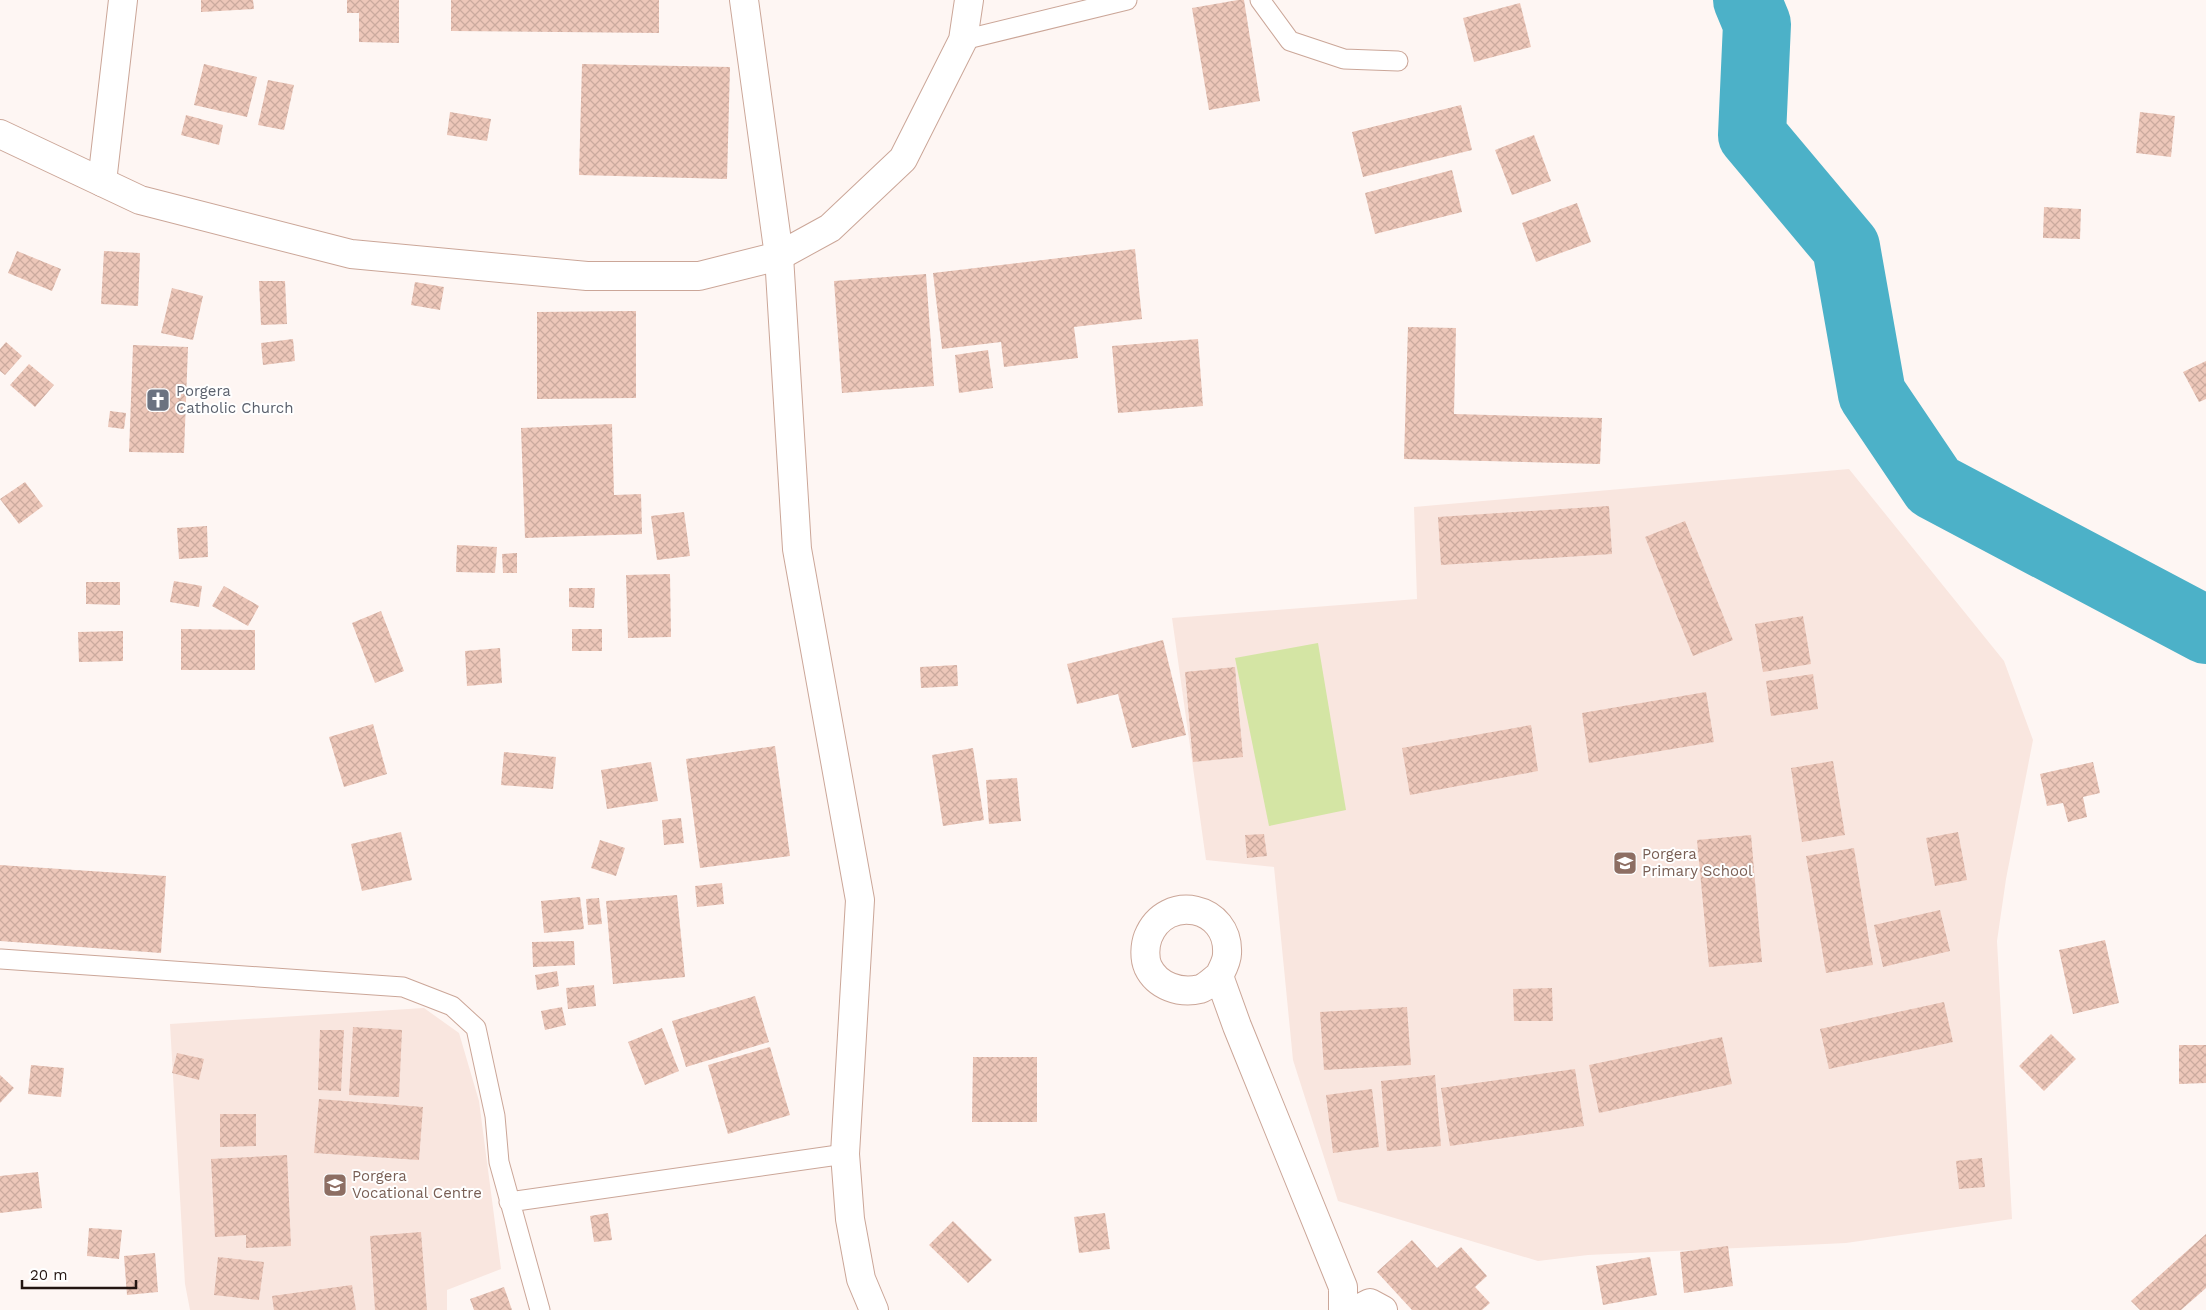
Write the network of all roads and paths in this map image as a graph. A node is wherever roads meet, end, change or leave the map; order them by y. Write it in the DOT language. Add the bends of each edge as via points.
graph roads {
  1 [pos="122,0"];
  2 [pos="744,0"];
  3 [pos="969,0"];
  4 [pos="1127,0"];
  5 [pos="1260,0"];
  6 [pos="963,40"];
  7 [pos="1398,61"];
  8 [pos="0,134"];
  9 [pos="102,182"];
  10 [pos="779,256"];
  11 [pos="1,959"];
  12 [pos="1219,976"];
  13 [pos="846,1154"];
  14 [pos="509,1202"];
  15 [pos="540,1310"];
  16 [pos="874,1310"];
  17 [pos="1343,1310"];
  18 [pos="1356,1310"];
  19 [pos="1383,1310"];
  1 -- 9 [label="street"];
  2 -- 10 [label="street"];
  3 -- 6 [label="street"];
  4 -- 6 [label="lane"];
  5 -- 7 [label="lane" via="1290,41 1344,59"];
  6 -- 10 [label="street" via="902,159 830,228"];
  8 -- 9 [label="street"];
  9 -- 10 [label="street" via="140,200 352,254 588,276 699,276"];
  10 -- 13 [label="street" via="797,548 860,900"];
  11 -- 14 [label="lane" via="403,987 452,1006 476,1028"];
  12 -- 17 [label="street" via="1343,1287"];
  13 -- 14 [label="lane"];
  13 -- 16 [label="street" via="850,1219 861,1279"];
  14 -- 15 [label="lane"];
  18 -- 19 [label="street" via="1370,1303"];
}
